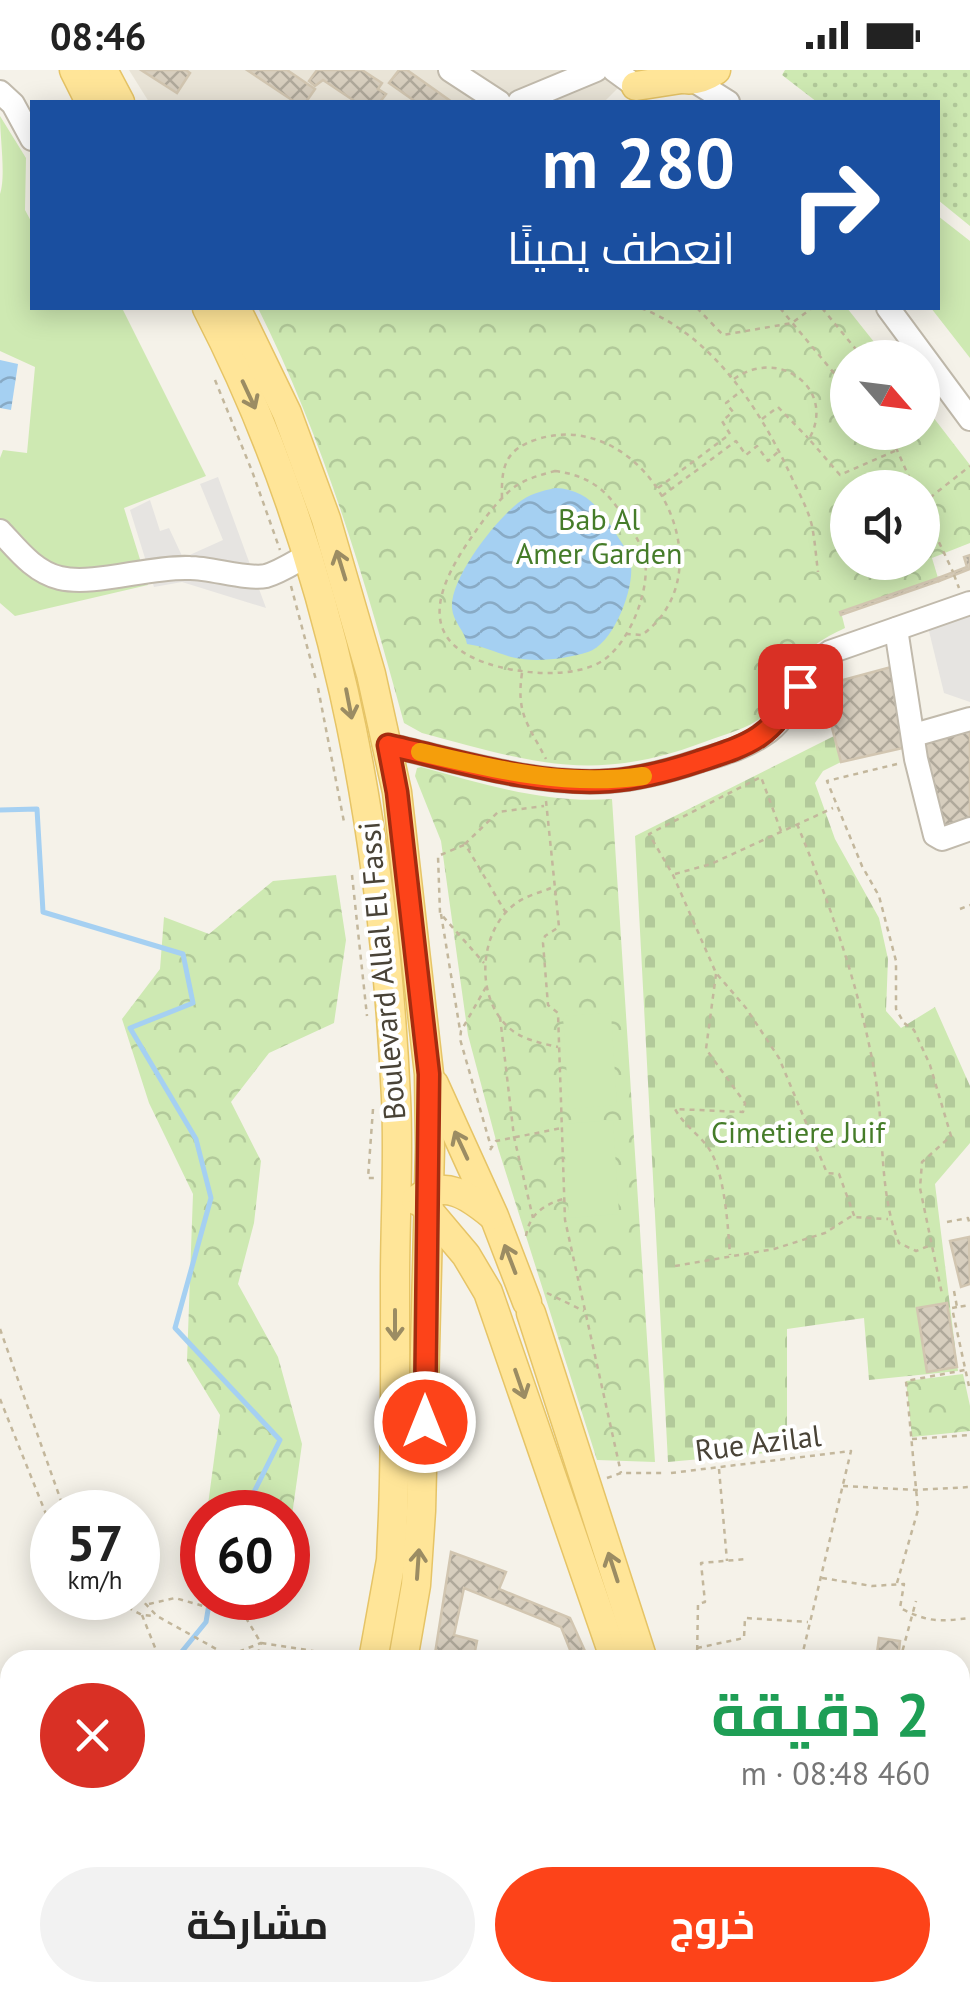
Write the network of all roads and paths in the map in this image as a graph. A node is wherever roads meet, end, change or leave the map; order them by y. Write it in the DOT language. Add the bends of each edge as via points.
graph roads {
  1 [pos="74,70"];
  2 [pos="103,70"];
  3 [pos="450,70"];
  4 [pos="596,70"];
  5 [pos="726,70"];
  6 [pos="689,75"];
  7 [pos="628,82"];
  8 [pos="0,92"];
  9 [pos="89,100"];
  10 [pos="119,100"];
  11 [pos="495,100"];
  12 [pos="524,100"];
  13 [pos="729,100"];
  14 [pos="732,100"];
  15 [pos="30,135"];
  16 [pos="208,310"];
  17 [pos="237,310"];
  18 [pos="646,310"];
  19 [pos="699,310"];
  20 [pos="782,310"];
  21 [pos="809,310"];
  22 [pos="824,310"];
  23 [pos="889,310"];
  24 [pos="792,323"];
  25 [pos="848,340"];
  26 [pos="209,366"];
  27 [pos="830,368"];
  28 [pos="732,380"];
  29 [pos="741,390"];
  30 [pos="762,419"];
  31 [pos="970,419"];
  32 [pos="808,439"];
  33 [pos="780,450"];
  34 [pos="897,450"];
  35 [pos="970,466"];
  36 [pos="906,470"];
  37 [pos="657,488"];
  38 [pos="940,490"];
  39 [pos="662,496"];
  40 [pos="502,499"];
  41 [pos="0,530"];
  42 [pos="940,544"];
  43 [pos="297,561"];
  44 [pos="818,572"];
  45 [pos="953,572"];
  46 [pos="970,602"];
  47 [pos="896,629"];
  48 [pos="626,634"];
  49 [pos="522,673"];
  50 [pos="970,719"];
  51 [pos="914,735"];
  52 [pos="388,745"];
  53 [pos="916,759"];
  54 [pos="550,777"];
  55 [pos="546,806"];
  56 [pos="836,807"];
  57 [pos="796,824"];
  58 [pos="970,829"];
  59 [pos="781,831"];
  60 [pos="347,837"];
  61 [pos="465,844"];
  62 [pos="674,874"];
  63 [pos="352,876"];
  64 [pos="554,887"];
  65 [pos="970,905"];
  66 [pos="960,909"];
  67 [pos="440,913"];
  68 [pos="506,914"];
  69 [pos="486,964"];
  70 [pos="716,973"];
  71 [pos="487,986"];
  72 [pos="500,1017"];
  73 [pos="368,1031"];
  74 [pos="461,1031"];
  75 [pos="560,1048"];
  76 [pos="429,1074"];
  77 [pos="385,1100"];
  78 [pos="562,1128"];
  79 [pos="514,1137"];
  80 [pos="491,1147"];
  81 [pos="486,1158"];
  82 [pos="368,1178"];
  83 [pos="564,1198"];
  84 [pos="430,1207"];
  85 [pos="494,1216"];
  86 [pos="533,1218"];
  87 [pos="855,1218"];
  88 [pos="890,1219"];
  89 [pos="948,1222"];
  90 [pos="970,1224"];
  91 [pos="395,1227"];
  92 [pos="524,1244"];
  93 [pos="932,1244"];
  94 [pos="730,1255"];
  95 [pos="675,1266"];
  96 [pos="954,1291"];
  97 [pos="488,1292"];
  98 [pos="942,1294"];
  99 [pos="533,1301"];
  100 [pos="425,1302"];
  101 [pos="970,1305"];
  102 [pos="958,1307"];
  103 [pos="585,1312"];
  104 [pos="0,1329"];
  105 [pos="965,1370"];
  106 [pos="970,1391"];
  107 [pos="0,1398"];
  108 [pos="970,1435"];
  109 [pos="911,1439"];
  110 [pos="719,1468"];
  111 [pos="671,1472"];
  112 [pos="664,1473"];
  113 [pos="843,1486"];
  114 [pos="970,1487"];
  115 [pos="37,1490"];
  116 [pos="57,1490"];
  117 [pos="916,1490"];
  118 [pos="747,1559"];
  119 [pos="727,1561"];
  120 [pos="820,1578"];
  121 [pos="897,1583"];
  122 [pos="160,1601"];
  123 [pos="916,1601"];
  124 [pos="912,1614"];
  125 [pos="160,1618"];
  126 [pos="970,1618"];
  127 [pos="144,1620"];
  128 [pos="810,1622"];
  129 [pos="261,1643"];
  130 [pos="697,1648"];
  131 [pos="156,1650"];
  132 [pos="217,1650"];
  133 [pos="243,1650"];
  134 [pos="259,1650"];
  135 [pos="307,1650"];
  136 [pos="375,1650"];
  137 [pos="405,1650"];
  138 [pos="612,1650"];
  139 [pos="640,1650"];
  140 [pos="803,1650"];
  141 [pos="903,1650"];
  1 -- 9 [label="main road"];
  2 -- 10 [label="main road"];
  3 -- 11 [label="street"];
  4 -- 12 [label="street"];
  5 -- 14 [label="street"];
  6 -- 7 [label="main road"];
  6 -- 13 [label="street"];
  8 -- 15 [label="street"];
  16 -- 43 [label="main road, Boulevard Allal El Fassi, one-way" via="261,420"];
  52 -- 17 [label="main road, Boulevard Allal El Fassi, one-way" via="326,519 287,413"];
  18 -- 28 [label="path" via="683,330"];
  19 -- 24 [label="path" via="723,336"];
  20 -- 24 [label="path"];
  21 -- 24 [label="path"];
  22 -- 25 [label="path"];
  23 -- 31 [label="street"];
  24 -- 27 [label="path"];
  26 -- 43 [label="path"];
  28 -- 29 [label="path"];
  28 -- 32 [label="path" via="762,366 794,374 814,400"];
  29 -- 30 [label="path"];
  29 -- 37 [label="path" via="726,402 733,412 722,421 730,434"];
  30 -- 32 [label="path" via="778,408"];
  30 -- 33 [label="path"];
  32 -- 34 [label="path" via="840,475"];
  33 -- 39 [label="path" via="768,461 757,446 746,455 736,441"];
  33 -- 44 [label="path" via="812,525"];
  34 -- 36 [label="path"];
  35 -- 38 [label="path"];
  37 -- 39 [label="path"];
  37 -- 40 [label="path" via="610,444 550,435 511,452"];
  39 -- 48 [label="path" via="678,532 678,583 657,624 642,635"];
  40 -- 48 [label="path" via="533,477 555,472 573,473 610,496 644,557 642,592"];
  40 -- 49 [label="path" via="452,565 438,615 462,654"];
  41 -- 43 [label="street" via="22,556 60,578 152,568 264,577"];
  42 -- 45 [label="path"];
  43 -- 60 [label="path"];
  43 -- 77 [label="main road, Boulevard Allal El Fassi, one-way" via="344,684 361,769 386,973"];
  46 -- 47 [label="street"];
  47 -- 51 [label="street"];
  47 -- 54 [label="street" via="822,658 772,729 734,750 660,774 606,781"];
  48 -- 49 [label="path" via="590,667"];
  49 -- 54 [label="path" via="518,700"];
  50 -- 51 [label="street"];
  51 -- 53 [label="street"];
  52 -- 54 [label="street"];
  52 -- 76 [label="main road, Boulevard Allal El Fassi"];
  53 -- 56 [label="path" via="827,780"];
  53 -- 58 [label="street" via="936,837"];
  54 -- 55 [label="path"];
  55 -- 61 [label="path" via="498,812"];
  55 -- 64 [label="path"];
  56 -- 57 [label="path"];
  56 -- 93 [label="path" via="879,896 896,961 896,1009 930,1065 951,1136 922,1162 920,1188"];
  57 -- 59 [label="path"];
  57 -- 88 [label="path" via="828,905 875,1076"];
  59 -- 62 [label="path"];
  59 -- 62 [label="path" via="761,777 649,834"];
  61 -- 67 [label="path" via="438,856"];
  61 -- 68 [label="path"];
  62 -- 70 [label="path"];
  63 -- 73 [label="path"];
  64 -- 68 [label="path" via="524,898"];
  64 -- 75 [label="path" via="559,927 542,943"];
  65 -- 66 [label="path"];
  67 -- 69 [label="path"];
  67 -- 74 [label="path"];
  68 -- 69 [label="path"];
  69 -- 71 [label="path"];
  70 -- 87 [label="path" via="779,1058 827,1172 839,1174"];
  70 -- 94 [label="path" via="706,1049 745,1102 744,1112 676,1109 712,1154"];
  71 -- 72 [label="path"];
  71 -- 74 [label="path"];
  72 -- 75 [label="path" via="522,1036"];
  72 -- 79 [label="path"];
  74 -- 80 [label="path"];
  75 -- 78 [label="path"];
  76 -- 84 [label="main road, Boulevard Allal El Fassi"];
  85 -- 76 [label="main road, one-way"];
  77 -- 82 [label="path"];
  77 -- 84 [label="main road"];
  77 -- 91 [label="main road, Boulevard Allal El Fassi"];
  78 -- 79 [label="path"];
  78 -- 83 [label="path"];
  79 -- 80 [label="path"];
  79 -- 86 [label="path"];
  80 -- 81 [label="path"];
  83 -- 86 [label="path" via="544,1204"];
  83 -- 103 [label="path"];
  84 -- 85 [label="main road" via="456,1191"];
  84 -- 91 [label="main road"];
  84 -- 97 [label="main road"];
  84 -- 100 [label="main road, Boulevard Allal El Fassi"];
  99 -- 85 [label="main road, one-way"];
  86 -- 92 [label="path"];
  87 -- 88 [label="path"];
  87 -- 94 [label="path" via="774,1249"];
  88 -- 93 [label="path" via="899,1243 916,1251"];
  89 -- 90 [label="path" via="968,1218"];
  91 -- 136 [label="main road, Boulevard Allal El Fassi, one-way" via="394,1515"];
  93 -- 98 [label="path"];
  94 -- 95 [label="path"];
  96 -- 102 [label="path"];
  97 -- 100 [label="main road" via="454,1272 435,1284"];
  97 -- 138 [label="main road, one-way"];
  99 -- 103 [label="path"];
  139 -- 99 [label="main road, one-way"];
  137 -- 100 [label="main road, Boulevard Allal El Fassi, one-way" via="419,1559"];
  101 -- 102 [label="path"];
  102 -- 105 [label="path" via="952,1308"];
  103 -- 112 [label="path, Rue Azilal" via="621,1474"];
  104 -- 116 [label="path"];
  105 -- 106 [label="path"];
  105 -- 109 [label="path" via="906,1381"];
  107 -- 115 [label="path"];
  108 -- 109 [label="path"];
  109 -- 117 [label="path"];
  110 -- 111 [label="path, Rue Azilal"];
  110 -- 113 [label="path, Rue Azilal" via="851,1452"];
  110 -- 119 [label="path"];
  113 -- 117 [label="path, Rue Azilal"];
  113 -- 120 [label="path"];
  114 -- 117 [label="path, Rue Azilal"];
  117 -- 121 [label="path" via="918,1510"];
  118 -- 119 [label="path"];
  119 -- 130 [label="path" via="702,1563 705,1602 698,1604"];
  120 -- 121 [label="path"];
  120 -- 128 [label="path"];
  121 -- 124 [label="path" via="904,1584 900,1608"];
  122 -- 129 [label="path" via="175,1598 246,1618"];
  123 -- 124 [label="path"];
  124 -- 126 [label="path" via="928,1622"];
  124 -- 141 [label="path"];
  125 -- 132 [label="path"];
  127 -- 131 [label="path"];
  128 -- 130 [label="path" via="745,1618 744,1638"];
  128 -- 140 [label="path"];
  129 -- 133 [label="path"];
  129 -- 134 [label="path"];
  129 -- 135 [label="path"];
}
